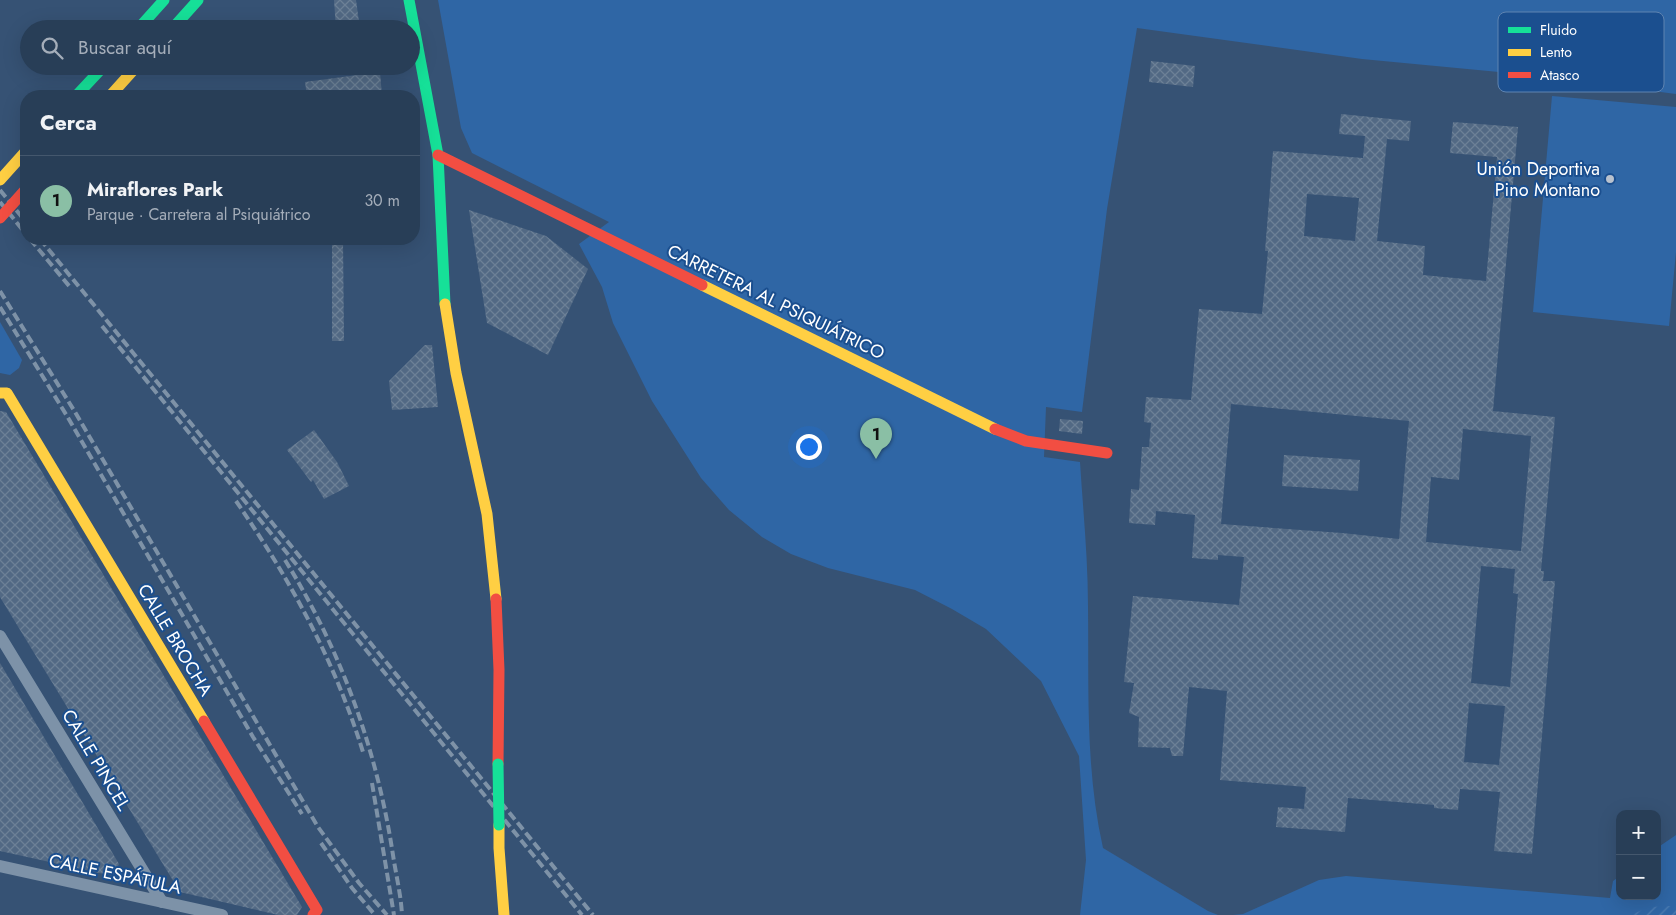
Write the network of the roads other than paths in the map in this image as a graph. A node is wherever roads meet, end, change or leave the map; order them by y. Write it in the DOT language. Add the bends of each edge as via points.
graph roads {
  1 [pos="164,0"];
  2 [pos="198,0"];
  3 [pos="409,0"];
  4 [pos="146,20"];
  5 [pos="180,20"];
  6 [pos="413,20"];
  7 [pos="420,59"];
  8 [pos="96,75"];
  9 [pos="129,75"];
  10 [pos="82,90"];
  11 [pos="115,90"];
  12 [pos="438,155"];
  13 [pos="20,158"];
  14 [pos="0,180"];
  15 [pos="20,196"];
  16 [pos="0,218"];
  17 [pos="0,393"];
  18 [pos="1107,453"];
  19 [pos="0,636"];
  20 [pos="0,866"];
  21 [pos="162,902"];
  22 [pos="315,913"];
  23 [pos="222,915"];
  24 [pos="504,915"];
  1 -- 4 [label="street"];
  2 -- 5 [label="street"];
  3 -- 6 [label="street"];
  7 -- 12 [label="street"];
  8 -- 10 [label="street"];
  9 -- 11 [label="street"];
  12 -- 18 [label="street, CARRETERA AL PSIQUIÁTRICO" via="1006,434 1026,441"];
  12 -- 24 [label="street, bridge" via="448,324 456,376 478,468 495,583 499,650 499,848"];
  13 -- 14 [label="street"];
  15 -- 16 [label="street, bridge"];
  17 -- 22 [label="street, CALLE BROCHA" via="7,393"];
  19 -- 21 [label="street, CALLE PINCEL"];
  20 -- 21 [label="street, CALLE ESPÁTULA"];
  21 -- 23 [label="street, CALLE ESPÁTULA"];
}
